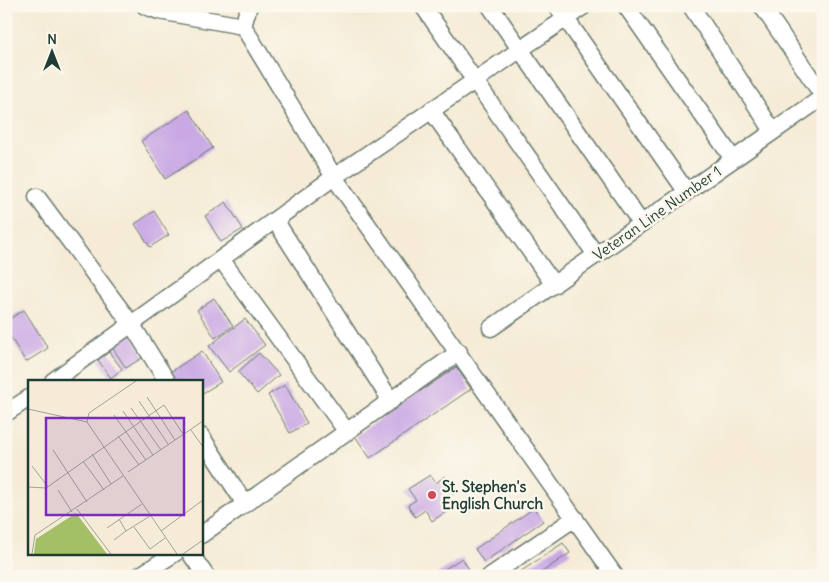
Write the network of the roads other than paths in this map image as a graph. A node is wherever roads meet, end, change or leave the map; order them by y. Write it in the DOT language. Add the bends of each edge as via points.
graph roads {
  1 [pos="146,6"];
  2 [pos="249,6"];
  3 [pos="423,6"];
  4 [pos="490,6"];
  5 [pos="584,6"];
  6 [pos="626,6"];
  7 [pos="691,6"];
  8 [pos="762,6"];
  9 [pos="562,13"];
  10 [pos="243,26"];
  11 [pos="519,48"];
  12 [pos="475,80"];
  13 [pos="823,96"];
  14 [pos="432,110"];
  15 [pos="773,131"];
  16 [pos="732,159"];
  17 [pos="334,177"];
  18 [pos="686,191"];
  19 [pos="37,197"];
  20 [pos="275,220"];
  21 [pos="641,223"];
  22 [pos="596,255"];
  23 [pos="220,259"];
  24 [pos="554,285"];
  25 [pos="132,325"];
  26 [pos="491,328"];
  27 [pos="459,352"];
  28 [pos="54,380"];
  29 [pos="166,380"];
  30 [pos="28,399"];
  31 [pos="391,401"];
  32 [pos="6,413"];
  33 [pos="347,432"];
  34 [pos="202,438"];
  35 [pos="245,504"];
  36 [pos="575,518"];
  37 [pos="202,534"];
  38 [pos="171,554"];
  39 [pos="191,554"];
  40 [pos="153,559"];
  41 [pos="139,576"];
  42 [pos="206,576"];
  43 [pos="490,576"];
  44 [pos="615,576"];
  1 -- 10 [label="street"];
  2 -- 10 [label="street"];
  3 -- 12 [label="street"];
  4 -- 11 [label="street"];
  5 -- 9 [label="street"];
  6 -- 16 [label="street"];
  7 -- 15 [label="street"];
  8 -- 13 [label="street"];
  9 -- 11 [label="street"];
  9 -- 18 [label="street"];
  10 -- 17 [label="street"];
  11 -- 12 [label="street"];
  11 -- 21 [label="street"];
  12 -- 14 [label="street"];
  12 -- 22 [label="street"];
  13 -- 15 [label="street, Veteran Line Number 1"];
  14 -- 17 [label="street"];
  14 -- 24 [label="street"];
  15 -- 16 [label="street, Veteran Line Number 1"];
  16 -- 18 [label="street, Veteran Line Number 1"];
  17 -- 20 [label="street"];
  17 -- 27 [label="street"];
  18 -- 21 [label="street, Veteran Line Number 1"];
  19 -- 25 [label="street"];
  20 -- 23 [label="street"];
  20 -- 31 [label="street"];
  21 -- 22 [label="street, Veteran Line Number 1"];
  22 -- 24 [label="street, Veteran Line Number 1"];
  23 -- 25 [label="street"];
  23 -- 33 [label="street"];
  24 -- 26 [label="street, Veteran Line Number 1"];
  25 -- 28 [label="street"];
  25 -- 29 [label="street"];
  27 -- 31 [label="street"];
  27 -- 36 [label="street"];
  30 -- 32 [label="street"];
  31 -- 33 [label="street"];
  33 -- 35 [label="street"];
  34 -- 35 [label="street"];
  35 -- 37 [label="street"];
  36 -- 43 [label="street"];
  36 -- 44 [label="street"];
  38 -- 40 [label="street"];
  39 -- 42 [label="street"];
  40 -- 41 [label="street"];
}
